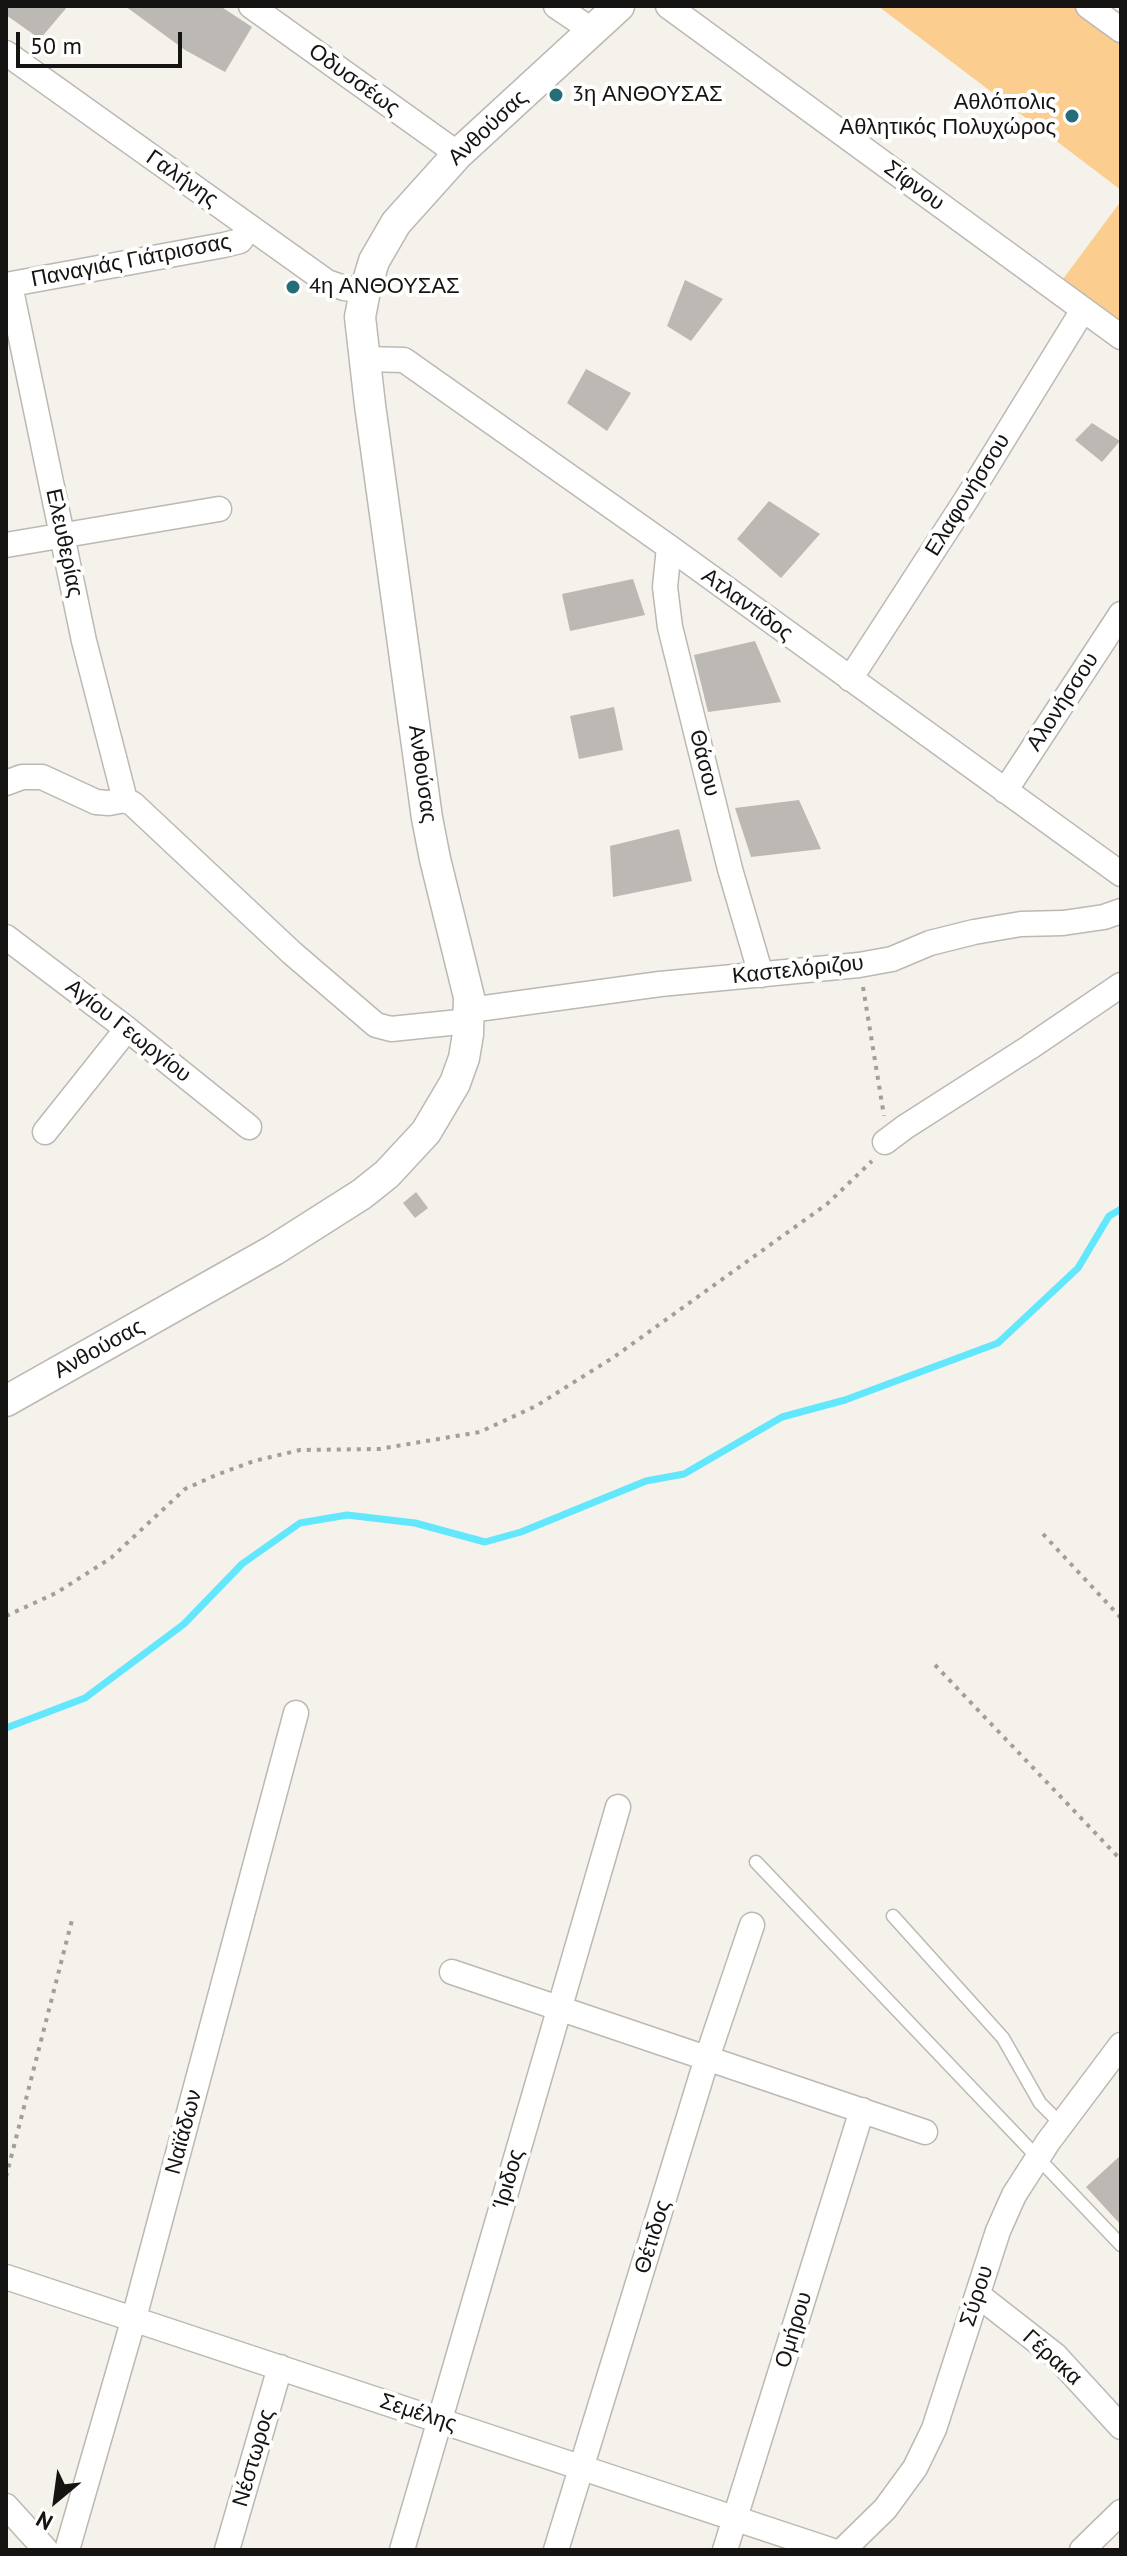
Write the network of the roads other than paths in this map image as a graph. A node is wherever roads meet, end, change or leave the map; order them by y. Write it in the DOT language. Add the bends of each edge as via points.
graph roads {
  1 [pos="251,6"];
  2 [pos="556,6"];
  3 [pos="619,6"];
  4 [pos="668,6"];
  5 [pos="1088,6"];
  6 [pos="1121,30"];
  7 [pos="593,31"];
  8 [pos="6,53"];
  9 [pos="458,154"];
  10 [pos="250,227"];
  11 [pos="8,285"];
  12 [pos="365,291"];
  13 [pos="1083,310"];
  14 [pos="1121,337"];
  15 [pos="365,359"];
  16 [pos="219,509"];
  17 [pos="63,535"];
  18 [pos="6,545"];
  19 [pos="669,547"];
  20 [pos="1121,614"];
  21 [pos="850,679"];
  22 [pos="6,783"];
  23 [pos="1005,791"];
  24 [pos="125,800"];
  25 [pos="1121,874"];
  26 [pos="1121,911"];
  27 [pos="6,937"];
  28 [pos="761,975"];
  29 [pos="1121,985"];
  30 [pos="470,1016"];
  31 [pos="127,1029"];
  32 [pos="249,1127"];
  33 [pos="45,1132"];
  34 [pos="885,1142"];
  35 [pos="6,1401"];
  36 [pos="296,1713"];
  37 [pos="618,1807"];
  38 [pos="756,1862"];
  39 [pos="893,1916"];
  40 [pos="752,1925"];
  41 [pos="452,1972"];
  42 [pos="559,2008"];
  43 [pos="1121,2045"];
  44 [pos="707,2058"];
  45 [pos="862,2110"];
  46 [pos="1061,2124"];
  47 [pos="925,2132"];
  48 [pos="1038,2157"];
  49 [pos="1121,2245"];
  50 [pos="6,2277"];
  51 [pos="978,2295"];
  52 [pos="134,2318"];
  53 [pos="280,2367"];
  54 [pos="439,2420"];
  55 [pos="1121,2427"];
  56 [pos="583,2468"];
  57 [pos="6,2506"];
  58 [pos="1121,2512"];
  59 [pos="736,2518"];
  60 [pos="46,2550"];
  61 [pos="67,2550"];
  62 [pos="227,2550"];
  63 [pos="402,2550"];
  64 [pos="556,2550"];
  65 [pos="725,2550"];
  66 [pos="830,2550"];
  67 [pos="843,2550"];
  68 [pos="1082,2550"];
  1 -- 9 [label="street, Οδυσσέως"];
  2 -- 7 [label="street"];
  3 -- 7 [label="street, Ανθούσας"];
  4 -- 13 [label="street, Σίφνου"];
  5 -- 6 [label="street"];
  7 -- 9 [label="street, Ανθούσας"];
  8 -- 10 [label="street, Γαλήνης"];
  9 -- 12 [label="street, Ανθούσας" via="396,223 374,261"];
  10 -- 11 [label="street, Παναγιάς Γιάτρισσας" via="240,241 224,245"];
  10 -- 12 [label="street, Γαλήνης" via="327,282"];
  11 -- 17 [label="street, Ελευθερίας"];
  12 -- 15 [label="street, Ανθούσας" via="360,317"];
  13 -- 14 [label="street, Σίφνου"];
  13 -- 21 [label="street, Ελαφονήσσου"];
  15 -- 19 [label="street, Ατλαντίδος" via="404,360"];
  15 -- 30 [label="street, Ανθούσας" via="427,818"];
  16 -- 17 [label="street"];
  17 -- 18 [label="street"];
  17 -- 24 [label="street, Ελευθερίας"];
  19 -- 21 [label="street, Ατλαντίδος"];
  19 -- 28 [label="street, Θάσου" via="665,587 670,627"];
  20 -- 23 [label="street, Αλονήσσου"];
  21 -- 23 [label="street, Ατλαντίδος"];
  22 -- 24 [label="street" via="42,777 96,802"];
  23 -- 25 [label="street, Ατλαντίδος"];
  24 -- 30 [label="street, Καστελόριζου" via="376,1025 391,1029"];
  26 -- 28 [label="street, Καστελόριζου" via="974,932 859,965"];
  27 -- 31 [label="street, Αγίου Γεωργίου"];
  28 -- 30 [label="street, Καστελόριζου" via="660,984"];
  29 -- 34 [label="street"];
  30 -- 35 [label="street, Ανθούσας" via="464,1058 441,1111 407,1154 362,1194 274,1250"];
  31 -- 32 [label="street, Αγίου Γεωργίου"];
  31 -- 33 [label="street"];
  36 -- 52 [label="street, Ναϊάδων"];
  37 -- 42 [label="street, Ίριδος"];
  38 -- 48 [label="lane"];
  39 -- 46 [label="lane" via="1003,2038 1040,2103"];
  40 -- 44 [label="street, Θέτιδος"];
  41 -- 42 [label="street"];
  42 -- 44 [label="street"];
  42 -- 54 [label="street, Ίριδος"];
  43 -- 46 [label="street, Σύρου"];
  44 -- 45 [label="street"];
  44 -- 56 [label="street, Θέτιδος"];
  45 -- 47 [label="street"];
  45 -- 59 [label="street, Ομήρου"];
  46 -- 48 [label="street, Σύρου"];
  48 -- 49 [label="lane"];
  48 -- 51 [label="street, Σύρου" via="998,2231"];
  50 -- 52 [label="street, Σεμέλης"];
  51 -- 55 [label="street, Γέρακα" via="1056,2356"];
  51 -- 67 [label="street, Σύρου" via="934,2429 915,2468 885,2509"];
  52 -- 53 [label="street, Σεμέλης"];
  52 -- 61 [label="street, Ναϊάδων"];
  53 -- 54 [label="street, Σεμέλης"];
  53 -- 62 [label="street, Νέστωρος"];
  54 -- 56 [label="street, Σεμέλης"];
  54 -- 63 [label="street, Ίριδος"];
  56 -- 59 [label="street, Σεμέλης"];
  56 -- 64 [label="street, Θέτιδος"];
  57 -- 60 [label="street"];
  58 -- 68 [label="street"];
  59 -- 65 [label="street, Ομήρου"];
  59 -- 66 [label="street, Σεμέλης"];
}
